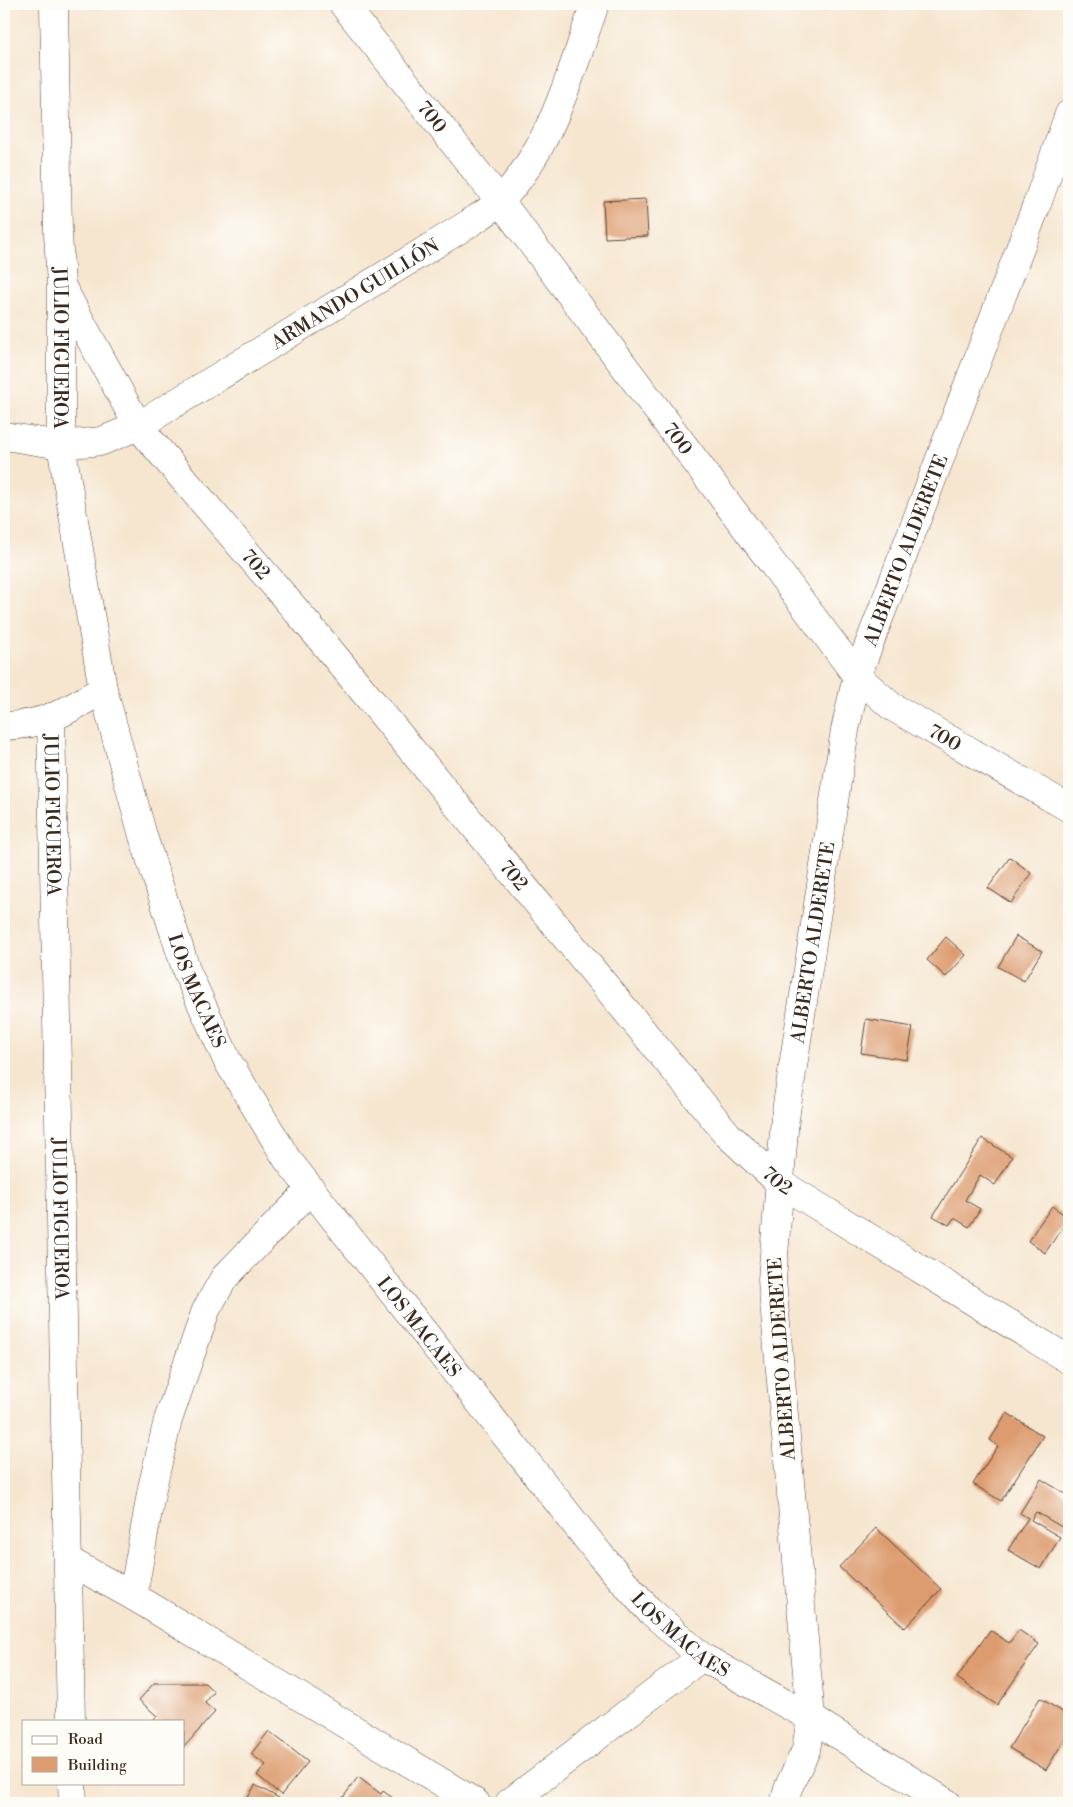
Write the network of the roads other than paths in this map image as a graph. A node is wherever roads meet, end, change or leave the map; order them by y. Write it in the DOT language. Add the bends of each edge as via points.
graph roads {
  1 [pos="54,4"];
  2 [pos="343,4"];
  3 [pos="595,4"];
  4 [pos="1069,114"];
  5 [pos="500,201"];
  6 [pos="61,285"];
  7 [pos="138,426"];
  8 [pos="4,436"];
  9 [pos="61,444"];
  10 [pos="857,676"];
  11 [pos="103,689"];
  12 [pos="51,717"];
  13 [pos="4,726"];
  14 [pos="1069,808"];
  15 [pos="780,1183"];
  16 [pos="311,1189"];
  17 [pos="1069,1360"];
  18 [pos="69,1561"];
  19 [pos="133,1596"];
  20 [pos="702,1656"];
  21 [pos="811,1718"];
  22 [pos="71,1720"];
  23 [pos="72,1784"];
  24 [pos="72,1803"];
  25 [pos="476,1803"];
  26 [pos="509,1803"];
  27 [pos="784,1803"];
  28 [pos="947,1803"];
  1 -- 6 [label="street, JULIO FIGUEROA"];
  2 -- 5 [label="street, 700"];
  3 -- 5 [label="street, ARMANDO GUILLÓN" via="558,110 534,157"];
  4 -- 10 [label="street, ALBERTO ALDERETE"];
  5 -- 7 [label="street, ARMANDO GUILLÓN" via="470,223"];
  5 -- 10 [label="street, 700"];
  6 -- 7 [label="street, 702"];
  6 -- 9 [label="street, JULIO FIGUEROA"];
  7 -- 9 [label="street, ARMANDO GUILLÓN" via="102,441"];
  7 -- 15 [label="street, 702" via="318,636 728,1135"];
  8 -- 9 [label="street, ARMANDO GUILLÓN"];
  9 -- 11 [label="street, JULIO FIGUEROA"];
  10 -- 14 [label="street, 700" via="891,706"];
  10 -- 15 [label="street, ALBERTO ALDERETE" via="845,730 785,1118"];
  11 -- 12 [label="street" via="64,713"];
  11 -- 16 [label="street, LOS MACAES" via="143,836 187,972 227,1060 287,1159"];
  12 -- 13 [label="street" via="29,726"];
  12 -- 18 [label="street, JULIO FIGUEROA"];
  15 -- 17 [label="street, 702"];
  15 -- 21 [label="street, ALBERTO ALDERETE" via="772,1280"];
  16 -- 19 [label="street" via="224,1278 206,1310 168,1420"];
  16 -- 20 [label="street, LOS MACAES" via="600,1555 648,1609"];
  18 -- 19 [label="street"];
  18 -- 22 [label="street, JULIO FIGUEROA"];
  19 -- 25 [label="street"];
  20 -- 21 [label="street, LOS MACAES"];
  20 -- 26 [label="street"];
  21 -- 27 [label="street, ALBERTO ALDERETE" via="806,1750"];
  21 -- 28 [label="street, LOS MACAES"];
  23 -- 24 [label="street"];
}
